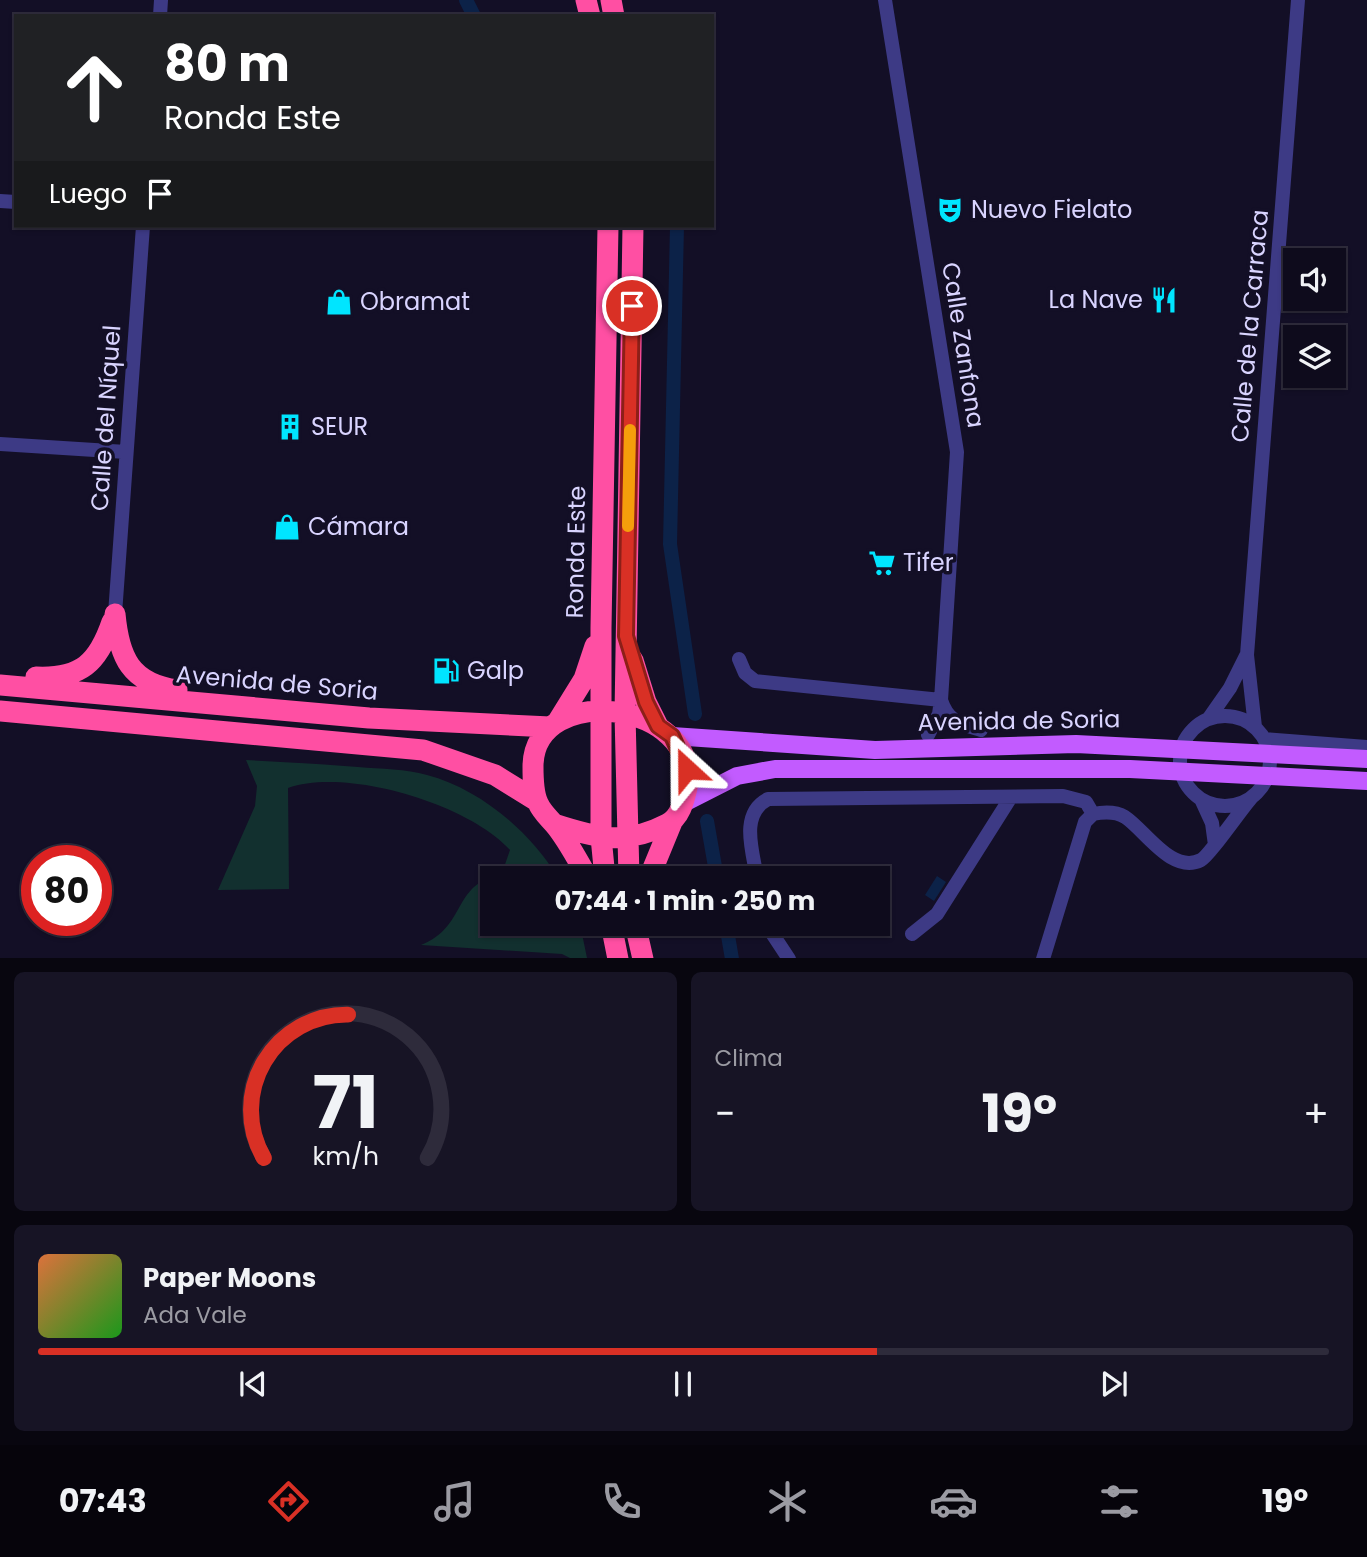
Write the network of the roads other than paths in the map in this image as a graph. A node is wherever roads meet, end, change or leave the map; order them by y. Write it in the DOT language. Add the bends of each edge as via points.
graph roads {
  1 [pos="885,0"];
  2 [pos="1298,0"];
  3 [pos="143,228"];
  4 [pos="608,228"];
  5 [pos="633,228"];
  6 [pos="0,444"];
  7 [pos="126,452"];
  8 [pos="115,614"];
  9 [pos="601,628"];
  10 [pos="626,636"];
  11 [pos="1247,655"];
  12 [pos="738,659"];
  13 [pos="0,677"];
  14 [pos="0,685"];
  15 [pos="941,700"];
  16 [pos="290,710"];
  17 [pos="0,711"];
  18 [pos="602,711"];
  19 [pos="625,714"];
  20 [pos="1209,719"];
  21 [pos="554,724"];
  22 [pos="981,730"];
  23 [pos="665,731"];
  24 [pos="928,735"];
  25 [pos="1263,740"];
  26 [pos="1367,747"];
  27 [pos="1181,749"];
  28 [pos="1367,759"];
  29 [pos="1180,770"];
  30 [pos="1268,774"];
  31 [pos="1367,780"];
  32 [pos="1012,797"];
  33 [pos="1252,797"];
  34 [pos="1201,799"];
  35 [pos="537,802"];
  36 [pos="678,812"];
  37 [pos="1093,814"];
  38 [pos="554,824"];
  39 [pos="600,837"];
  40 [pos="626,839"];
  41 [pos="1215,845"];
  42 [pos="580,866"];
  43 [pos="604,866"];
  44 [pos="628,866"];
  45 [pos="654,866"];
  46 [pos="755,866"];
  47 [pos="912,934"];
  48 [pos="613,936"];
  49 [pos="638,936"];
  50 [pos="774,936"];
  51 [pos="618,958"];
  52 [pos="643,958"];
  53 [pos="789,958"];
  54 [pos="1043,958"];
  1 -- 15 [label="street, Calle Zanfona" via="957,452"];
  2 -- 11 [label="street, Calle de la Carraca"];
  3 -- 7 [label="street, Calle del Níquel"];
  4 -- 9 [label="highway, Ronda Este"];
  5 -- 10 [label="highway"];
  6 -- 7 [label="street"];
  7 -- 8 [label="street, Calle del Níquel"];
  8 -- 13 [label="highway" via="103,647 74,673 57,678"];
  8 -- 16 [label="highway" via="118,646 129,665 159,688"];
  9 -- 18 [label="highway, Ronda Este"];
  9 -- 21 [label="highway" via="584,679"];
  10 -- 19 [label="highway"];
  10 -- 23 [label="highway" via="642,692"];
  11 -- 20 [label="street, Calle de la Carraca"];
  11 -- 25 [label="street, Calle de la Carraca"];
  12 -- 15 [label="street, Avenida de Soria" via="755,681"];
  14 -- 16 [label="highway, Avenida de Soria"];
  15 -- 22 [label="street" via="952,721"];
  15 -- 24 [label="street, Calle Zanfona"];
  16 -- 21 [label="highway, Avenida de Soria" via="382,719"];
  17 -- 35 [label="highway" via="424,750 495,775"];
  18 -- 19 [label="highway, Avenida de Soria"];
  18 -- 21 [label="highway, Avenida de Soria" via="577,713"];
  18 -- 39 [label="highway, Ronda Este"];
  19 -- 23 [label="highway, Avenida de Soria"];
  19 -- 40 [label="highway"];
  20 -- 25 [label="street" via="1232,716"];
  20 -- 27 [label="street, Calle de la Carraca" via="1195,727"];
  21 -- 35 [label="highway" via="539,742 533,759"];
  23 -- 27 [label="main road, Avenida de Soria" via="875,750 1064,744"];
  23 -- 36 [label="highway" via="687,769"];
  25 -- 26 [label="street, Avenida de Soria"];
  25 -- 27 [label="main road, Avenida de Soria"];
  25 -- 28 [label="main road, Avenida de Soria"];
  25 -- 30 [label="street, Calle de la Carraca"];
  27 -- 29 [label="street"];
  29 -- 30 [label="main road, Avenida de Soria"];
  29 -- 34 [label="street"];
  29 -- 36 [label="main road, Avenida de Soria" via="775,769 737,776"];
  30 -- 31 [label="main road, Avenida de Soria"];
  30 -- 33 [label="street"];
  32 -- 37 [label="street" via="1063,796 1086,802"];
  32 -- 46 [label="street" via="768,799 754,807 749,822"];
  32 -- 47 [label="street" via="937,914"];
  33 -- 34 [label="street" via="1230,806"];
  33 -- 41 [label="street"];
  34 -- 41 [label="street" via="1212,823"];
  35 -- 38 [label="highway"];
  36 -- 40 [label="highway" via="648,834"];
  36 -- 45 [label="highway"];
  37 -- 41 [label="street" via="1124,816 1169,857 1183,862 1200,861"];
  37 -- 54 [label="street" via="1085,822"];
  38 -- 39 [label="highway"];
  38 -- 42 [label="highway"];
  39 -- 40 [label="highway"];
  39 -- 43 [label="highway, Ronda Este"];
  40 -- 44 [label="highway"];
  48 -- 51 [label="highway"];
  49 -- 52 [label="highway"];
  50 -- 53 [label="street"];
}
